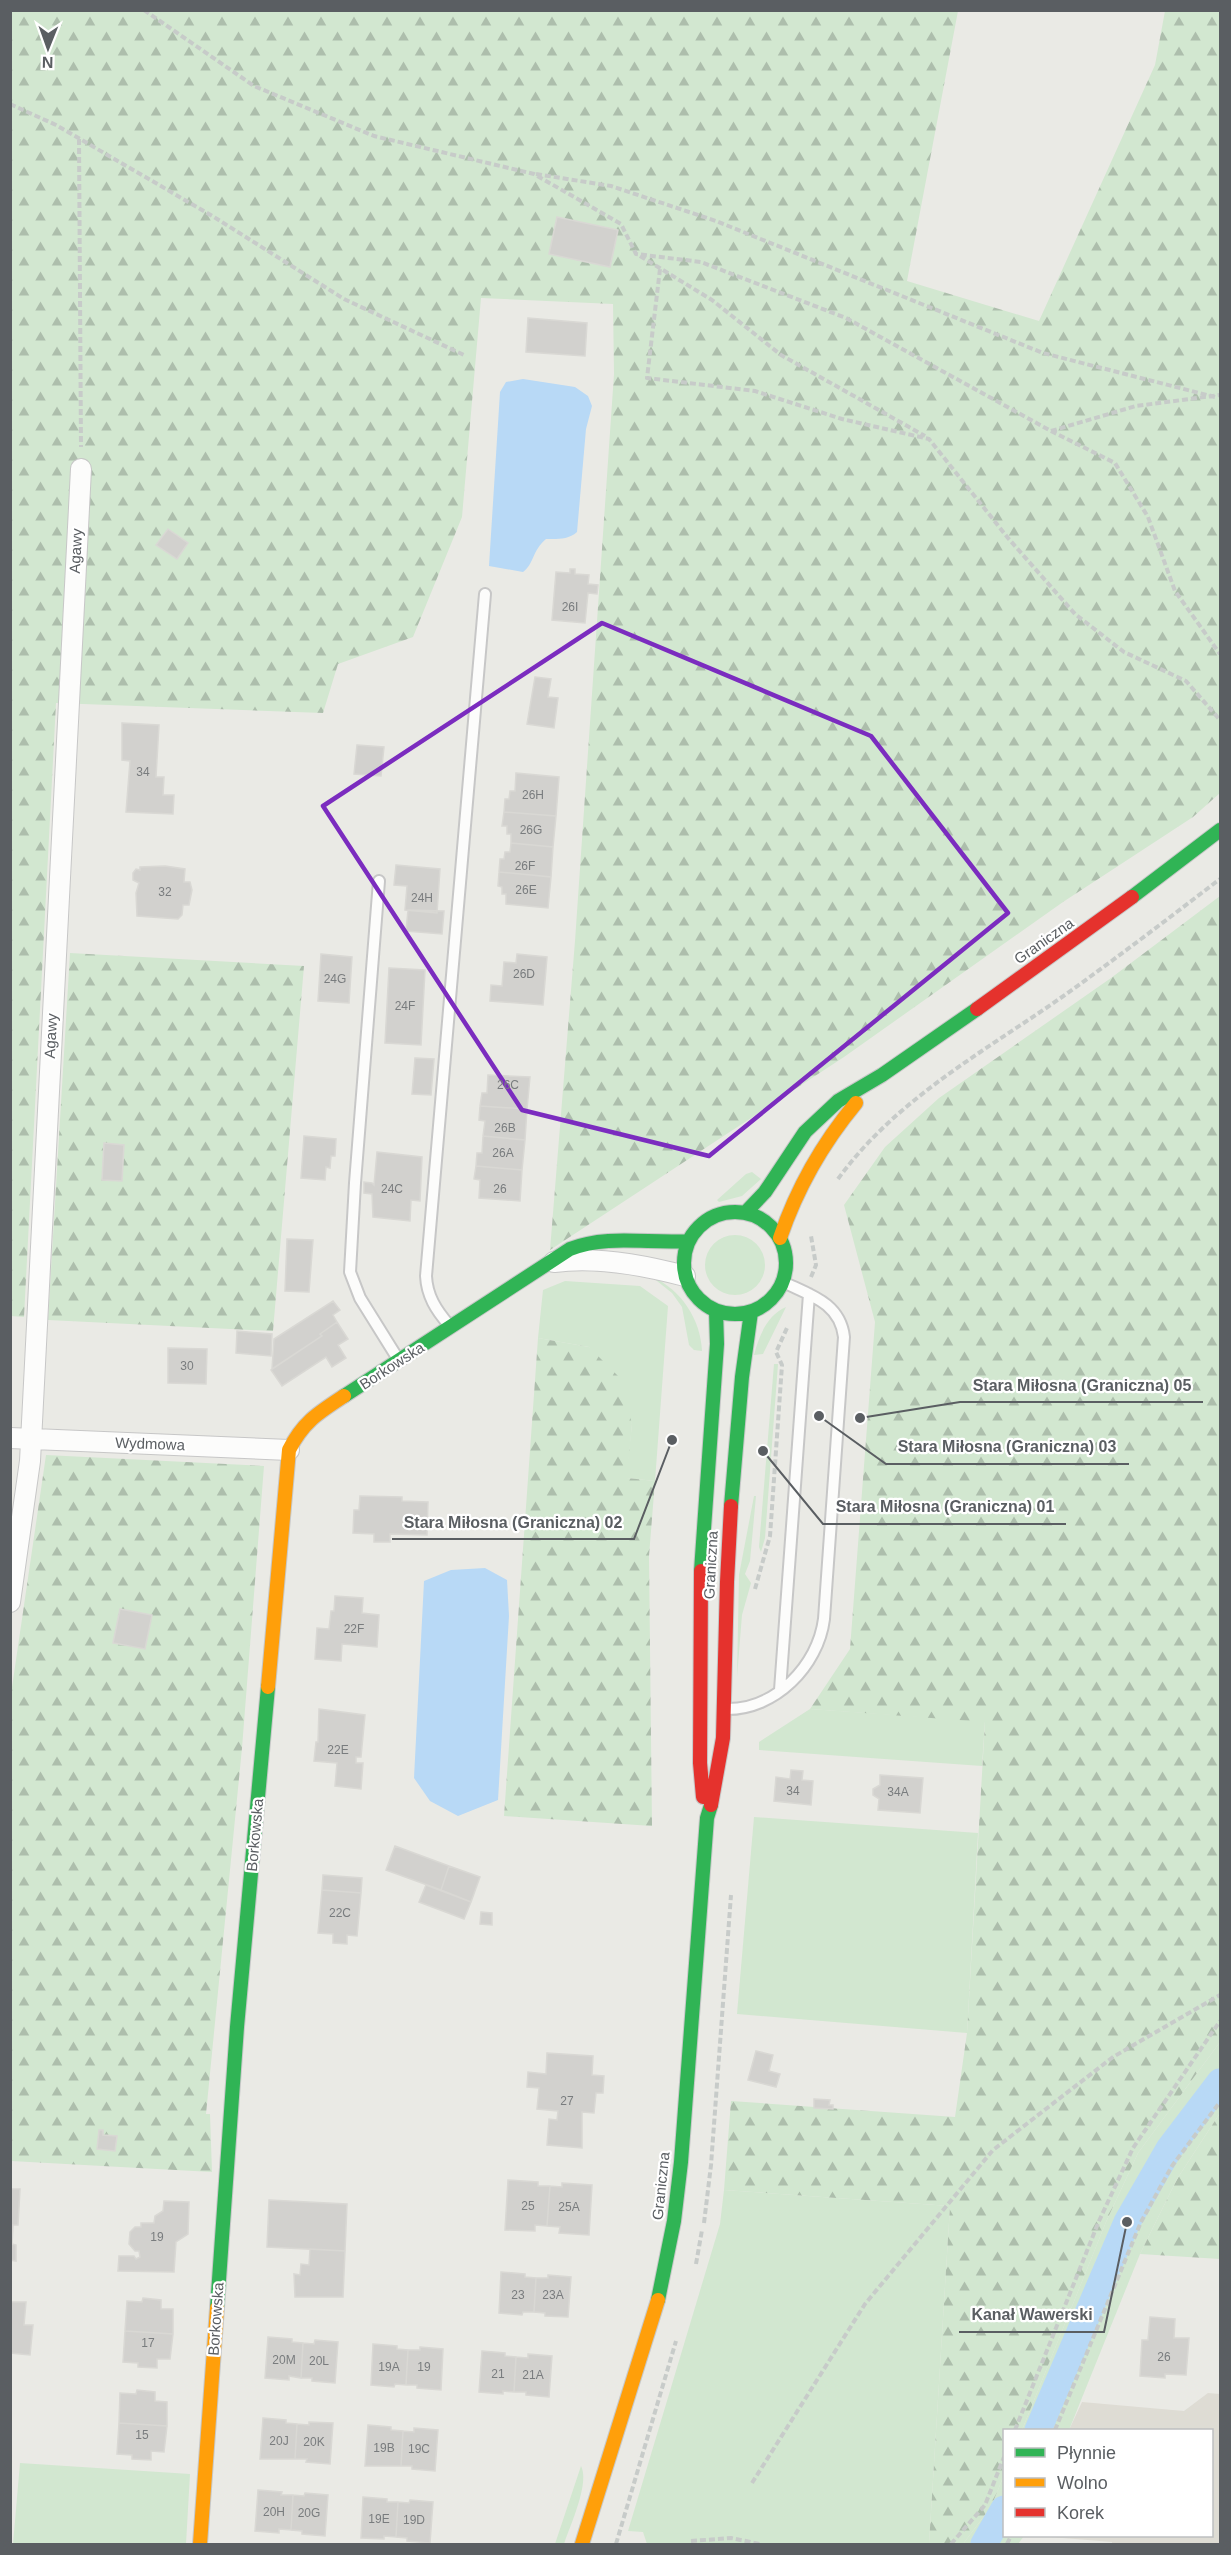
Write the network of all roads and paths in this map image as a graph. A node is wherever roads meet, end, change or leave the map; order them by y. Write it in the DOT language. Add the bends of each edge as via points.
graph roads {
  1 [pos="144,10"];
  2 [pos="10,105"];
  3 [pos="80,139"];
  4 [pos="534,174"];
  5 [pos="636,254"];
  6 [pos="660,269"];
  7 [pos="464,355"];
  8 [pos="1221,395"];
  9 [pos="1215,397"];
  10 [pos="1051,431"];
  11 [pos="929,439"];
  12 [pos="81,469"];
  13 [pos="485,594"];
  14 [pos="1221,654"];
  15 [pos="1221,720"];
  16 [pos="1221,830"];
  17 [pos="1221,879"];
  18 [pos="379,881"];
  19 [pos="882,1075"];
  20 [pos="834,1185"];
  21 [pos="745,1213"];
  22 [pos="810,1234"];
  23 [pos="780,1238"];
  24 [pos="689,1241"];
  25 [pos="551,1263"];
  26 [pos="812,1275"];
  27 [pos="685,1276"];
  28 [pos="783,1282"];
  29 [pos="809,1294"];
  30 [pos="716,1311"];
  31 [pos="751,1312"];
  32 [pos="790,1322"];
  33 [pos="451,1327"];
  34 [pos="400,1362"];
  35 [pos="10,1438"];
  36 [pos="30,1439"];
  37 [pos="289,1450"];
  38 [pos="758,1576"];
  39 [pos="10,1602"];
  40 [pos="780,1690"];
  41 [pos="700,1700"];
  42 [pos="726,1709"];
  43 [pos="707,1818"];
  44 [pos="1221,1995"];
  45 [pos="1221,2021"];
  46 [pos="1221,2102"];
  47 [pos="1015,2429"];
  48 [pos="1055,2429"];
  49 [pos="1003,2462"];
  50 [pos="752,2483"];
  51 [pos="691,2541"];
  52 [pos="200,2544"];
  53 [pos="582,2544"];
  54 [pos="760,2544"];
  55 [pos="951,2544"];
  1 -- 4 [label="path" via="254,86 374,136"];
  2 -- 3 [label="path"];
  3 -- 7 [label="path" via="344,298"];
  3 -- 12 [label="path"];
  4 -- 5 [label="path" via="621,224"];
  4 -- 9 [label="path" via="611,186 716,221 1043,353"];
  5 -- 6 [label="path"];
  5 -- 10 [label="path" via="701,262 846,318"];
  6 -- 11 [label="path" via="712,300 781,355"];
  6 -- 11 [label="path" via="647,378 755,391 843,419"];
  8 -- 9 [label="path"];
  9 -- 10 [label="path" via="1136,406"];
  10 -- 14 [label="path" via="1115,464 1148,517 1175,591"];
  11 -- 15 [label="path" via="1075,614 1124,652 1186,681"];
  12 -- 36 [label="street, Agawy"];
  13 -- 33 [label="lane" via="426,1275 437,1311"];
  16 -- 19 [label="street, Graniczna" via="1075,940"];
  17 -- 20 [label="path" via="1098,972 906,1105 854,1157"];
  18 -- 34 [label="lane" via="350,1272 360,1298"];
  19 -- 21 [label="street, Graniczna" via="850,1093 815,1121 765,1192"];
  19 -- 23 [label="street, Graniczna" via="845,1116 814,1161 797,1191"];
  21 -- 23 [label="street" via="761,1219"];
  21 -- 24 [label="street" via="712,1218 698,1227"];
  22 -- 26 [label="path" via="816,1266"];
  23 -- 28 [label="street" via="786,1255"];
  24 -- 25 [label="street, Borkowska" via="602,1239 570,1249"];
  24 -- 27 [label="street" via="684,1258"];
  25 -- 27 [label="street" via="651,1267"];
  25 -- 33 [label="street, Borkowska"];
  27 -- 30 [label="street" via="696,1297"];
  28 -- 29 [label="lane"];
  28 -- 31 [label="street" via="774,1298"];
  29 -- 40 [label="lane"];
  29 -- 40 [label="lane" via="829,1306 838,1317 844,1350 823,1628 808,1664"];
  30 -- 31 [label="street" via="734,1315"];
  30 -- 41 [label="street, Graniczna" via="717,1350 699,1577"];
  31 -- 42 [label="street, Graniczna" via="744,1352 728,1543"];
  32 -- 38 [label="path" via="776,1352 783,1365 771,1521"];
  33 -- 34 [label="street, Borkowska"];
  34 -- 37 [label="street, Borkowska" via="305,1422"];
  35 -- 36 [label="street, Wydmowa"];
  36 -- 37 [label="street, Wydmowa"];
  36 -- 39 [label="street, Agawy"];
  37 -- 52 [label="street, Borkowska" via="237,2027"];
  40 -- 42 [label="lane" via="745,1709"];
  41 -- 42 [label="lane"];
  41 -- 43 [label="street, Graniczna" via="701,1784"];
  42 -- 43 [label="street, Graniczna" via="719,1772"];
  43 -- 53 [label="street, Graniczna" via="674,2221 653,2317"];
  44 -- 50 [label="path" via="1113,2057 993,2150 865,2304"];
  45 -- 47 [label="path" via="1133,2148 1099,2221"];
  46 -- 48 [label="path" via="1172,2166 1141,2222"];
  49 -- 55 [label="path" via="985,2505"];
  51 -- 54 [label="path" via="731,2538"];
}
